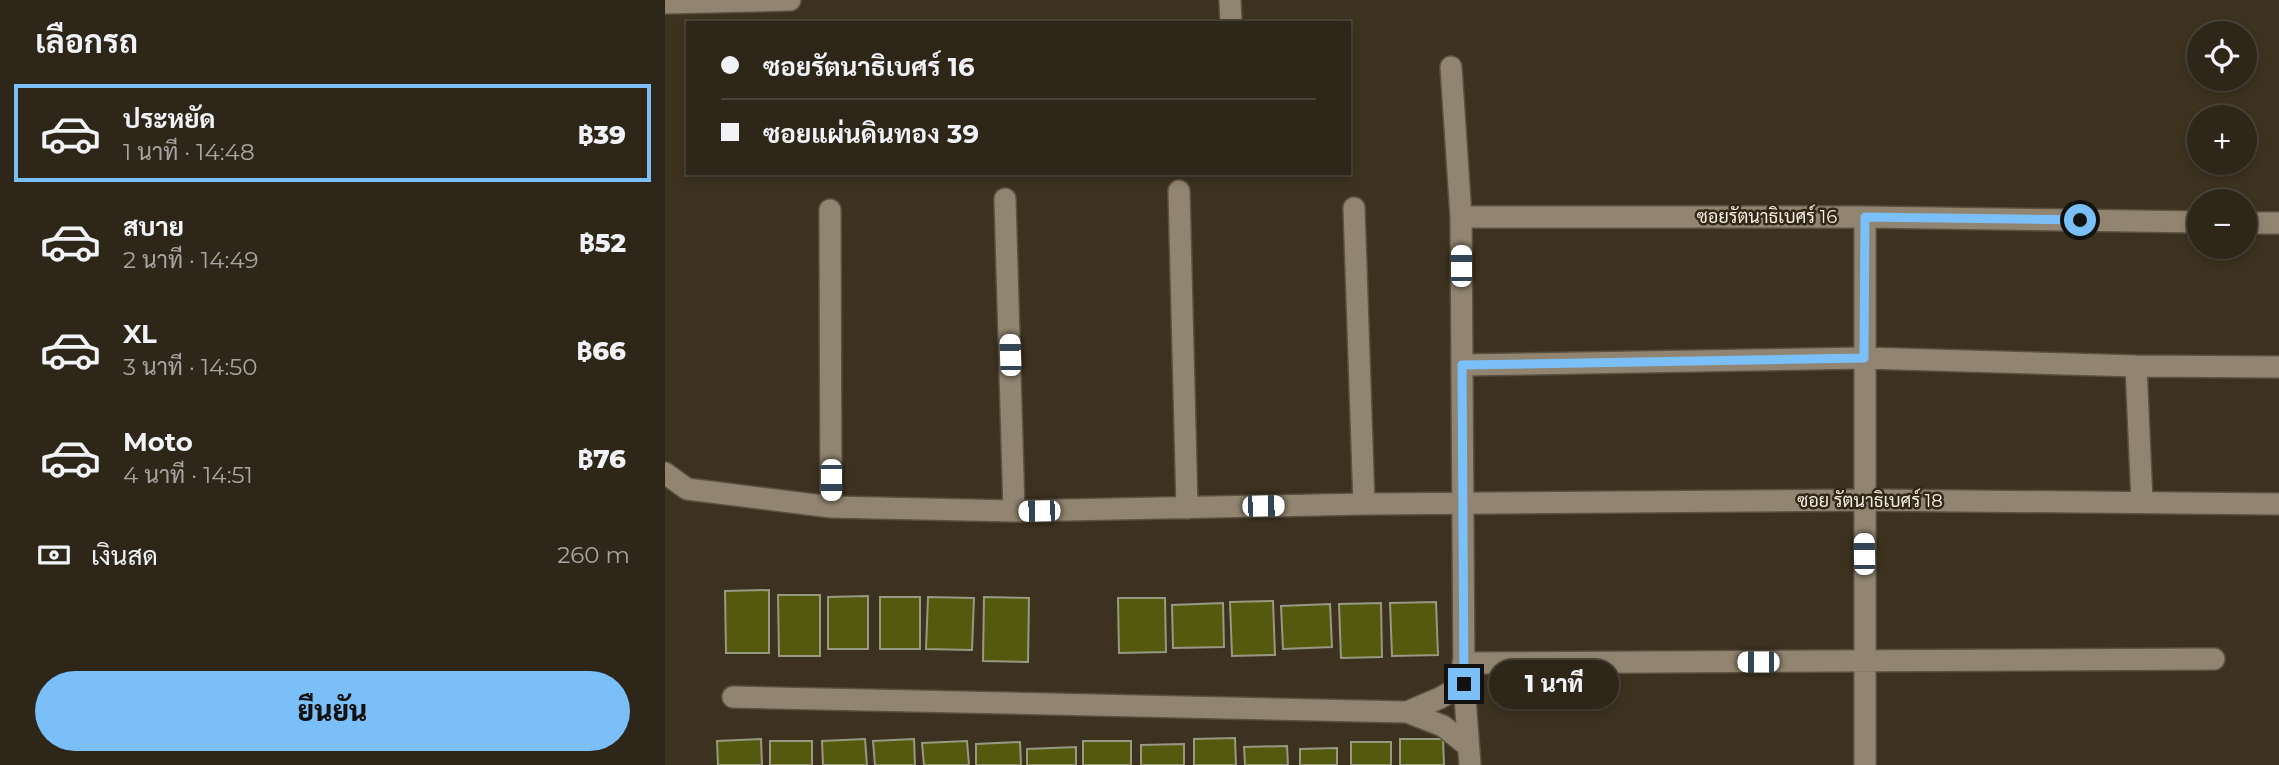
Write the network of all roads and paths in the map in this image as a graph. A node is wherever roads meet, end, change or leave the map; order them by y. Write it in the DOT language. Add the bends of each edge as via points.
graph roads {
  1 [pos="790,0"];
  2 [pos="1230,0"];
  3 [pos="665,3"];
  4 [pos="1231,21"];
  5 [pos="1451,67"];
  6 [pos="1179,191"];
  7 [pos="1005,199"];
  8 [pos="1354,208"];
  9 [pos="830,210"];
  10 [pos="1461,217"];
  11 [pos="1865,217"];
  12 [pos="2187,222"];
  13 [pos="2257,223"];
  14 [pos="2279,223"];
  15 [pos="1864,358"];
  16 [pos="1462,365"];
  17 [pos="2136,366"];
  18 [pos="2279,367"];
  19 [pos="665,473"];
  20 [pos="1864,500"];
  21 [pos="2142,502"];
  22 [pos="1364,504"];
  23 [pos="1462,504"];
  24 [pos="2279,504"];
  25 [pos="831,507"];
  26 [pos="1187,508"];
  27 [pos="1014,511"];
  28 [pos="2214,659"];
  29 [pos="1865,662"];
  30 [pos="1463,673"];
  31 [pos="733,697"];
  32 [pos="1407,712"];
  33 [pos="1469,755"];
  34 [pos="1865,765"];
  1 -- 3 [label="street"];
  2 -- 4 [label="street"];
  5 -- 10 [label="street"];
  6 -- 26 [label="street"];
  7 -- 27 [label="street"];
  8 -- 22 [label="street"];
  9 -- 25 [label="street"];
  10 -- 11 [label="street, ซอยรัตนาธิเบศร์ 16"];
  10 -- 16 [label="street"];
  11 -- 12 [label="street, ซอยรัตนาธิเบศร์ 16"];
  11 -- 15 [label="street"];
  13 -- 14 [label="street"];
  15 -- 16 [label="street"];
  15 -- 17 [label="street"];
  15 -- 20 [label="street"];
  16 -- 23 [label="street"];
  17 -- 18 [label="street"];
  17 -- 21 [label="street"];
  19 -- 25 [label="street, ซอย รัตนาธิเบศร์ 18" via="687,489"];
  20 -- 21 [label="street, ซอย รัตนาธิเบศร์ 18"];
  20 -- 23 [label="street, ซอย รัตนาธิเบศร์ 18"];
  20 -- 29 [label="street"];
  21 -- 24 [label="street, ซอย รัตนาธิเบศร์ 18"];
  22 -- 23 [label="street, ซอย รัตนาธิเบศร์ 18"];
  22 -- 26 [label="street, ซอย รัตนาธิเบศร์ 18"];
  23 -- 30 [label="street"];
  25 -- 27 [label="street, ซอย รัตนาธิเบศร์ 18"];
  26 -- 27 [label="street, ซอย รัตนาธิเบศร์ 18"];
  28 -- 29 [label="street"];
  29 -- 30 [label="street"];
  29 -- 34 [label="street"];
  30 -- 32 [label="street" via="1440,698"];
  30 -- 33 [label="street"];
  31 -- 32 [label="street"];
  32 -- 33 [label="street" via="1443,726"];
}
